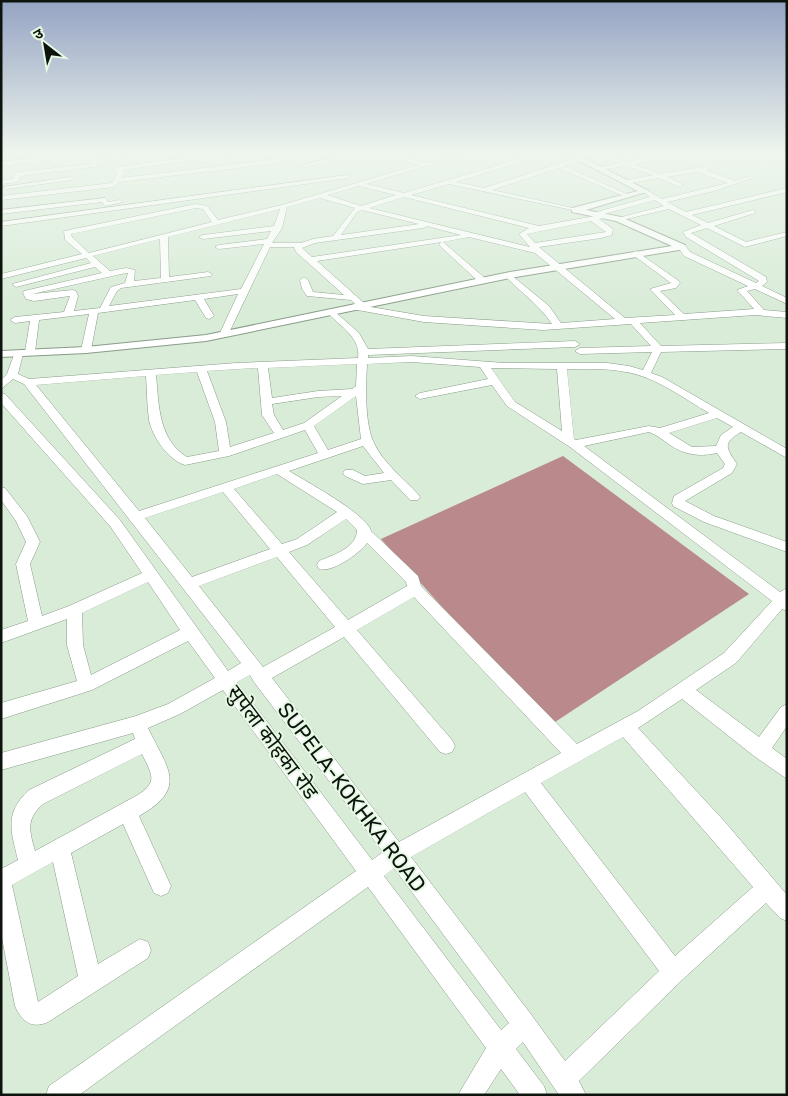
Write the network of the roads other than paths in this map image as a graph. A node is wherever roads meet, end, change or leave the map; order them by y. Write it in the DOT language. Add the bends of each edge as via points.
graph roads {
  1 [pos="78,203"];
  2 [pos="155,203"];
  3 [pos="293,203"];
  4 [pos="345,203"];
  5 [pos="377,203"];
  6 [pos="438,203"];
  7 [pos="544,203"];
  8 [pos="601,203"];
  9 [pos="646,203"];
  10 [pos="663,203"];
  11 [pos="733,203"];
  12 [pos="284,206"];
  13 [pos="721,206"];
  14 [pos="670,207"];
  15 [pos="361,208"];
  16 [pos="575,210"];
  17 [pos="1,212"];
  18 [pos="753,212"];
  19 [pos="743,214"];
  20 [pos="684,215"];
  21 [pos="593,217"];
  22 [pos="618,219"];
  23 [pos="216,223"];
  24 [pos="1,224"];
  25 [pos="431,225"];
  26 [pos="705,225"];
  27 [pos="278,228"];
  28 [pos="541,229"];
  29 [pos="787,234"];
  30 [pos="472,235"];
  31 [pos="164,237"];
  32 [pos="203,237"];
  33 [pos="336,237"];
  34 [pos="269,243"];
  35 [pos="443,244"];
  36 [pos="300,245"];
  37 [pos="745,245"];
  38 [pos="219,247"];
  39 [pos="736,247"];
  40 [pos="535,248"];
  41 [pos="714,250"];
  42 [pos="726,250"];
  43 [pos="685,251"];
  44 [pos="636,253"];
  45 [pos="88,255"];
  46 [pos="310,260"];
  47 [pos="97,264"];
  48 [pos="557,266"];
  49 [pos="107,273"];
  50 [pos="165,276"];
  51 [pos="510,276"];
  52 [pos="1,277"];
  53 [pos="304,280"];
  54 [pos="483,280"];
  55 [pos="16,284"];
  56 [pos="129,284"];
  57 [pos="757,286"];
  58 [pos="184,288"];
  59 [pos="787,290"];
  60 [pos="244,291"];
  61 [pos="147,293"];
  62 [pos="774,295"];
  63 [pos="198,297"];
  64 [pos="787,301"];
  65 [pos="356,304"];
  66 [pos="98,311"];
  67 [pos="332,312"];
  68 [pos="762,313"];
  69 [pos="68,314"];
  70 [pos="787,315"];
  71 [pos="209,316"];
  72 [pos="682,317"];
  73 [pos="35,318"];
  74 [pos="15,320"];
  75 [pos="633,320"];
  76 [pos="622,321"];
  77 [pos="562,325"];
  78 [pos="225,333"];
  79 [pos="787,346"];
  80 [pos="577,348"];
  81 [pos="658,349"];
  82 [pos="86,350"];
  83 [pos="1,354"];
  84 [pos="363,356"];
  85 [pos="19,361"];
  86 [pos="483,364"];
  87 [pos="1,366"];
  88 [pos="263,366"];
  89 [pos="562,366"];
  90 [pos="607,366"];
  91 [pos="201,369"];
  92 [pos="151,372"];
  93 [pos="646,374"];
  94 [pos="495,381"];
  95 [pos="28,382"];
  96 [pos="1,386"];
  97 [pos="359,390"];
  98 [pos="1,396"];
  99 [pos="420,396"];
  100 [pos="266,402"];
  101 [pos="717,414"];
  102 [pos="308,425"];
  103 [pos="740,428"];
  104 [pos="660,432"];
  105 [pos="280,434"];
  106 [pos="367,441"];
  107 [pos="571,442"];
  108 [pos="721,448"];
  109 [pos="783,449"];
  110 [pos="226,453"];
  111 [pos="325,455"];
  112 [pos="280,470"];
  113 [pos="349,473"];
  114 [pos="395,475"];
  115 [pos="225,487"];
  116 [pos="1,491"];
  117 [pos="414,497"];
  118 [pos="131,509"];
  119 [pos="346,512"];
  120 [pos="365,533"];
  121 [pos="787,547"];
  122 [pos="278,551"];
  123 [pos="324,565"];
  124 [pos="150,575"];
  125 [pos="189,584"];
  126 [pos="414,588"];
  127 [pos="785,599"];
  128 [pos="74,610"];
  129 [pos="36,624"];
  130 [pos="344,629"];
  131 [pos="190,632"];
  132 [pos="1,636"];
  133 [pos="256,672"];
  134 [pos="226,680"];
  135 [pos="86,685"];
  136 [pos="683,690"];
  137 [pos="1,711"];
  138 [pos="787,712"];
  139 [pos="137,724"];
  140 [pos="626,727"];
  141 [pos="146,743"];
  142 [pos="446,746"];
  143 [pos="760,750"];
  144 [pos="575,755"];
  145 [pos="1,762"];
  146 [pos="787,770"];
  147 [pos="528,782"];
  148 [pos="127,812"];
  149 [pos="60,848"];
  150 [pos="396,855"];
  151 [pos="29,865"];
  152 [pos="371,873"];
  153 [pos="1,880"];
  154 [pos="160,886"];
  155 [pos="767,888"];
  156 [pos="787,912"];
  157 [pos="140,950"];
  158 [pos="674,972"];
  159 [pos="91,982"];
  160 [pos="524,1024"];
  161 [pos="500,1048"];
  162 [pos="568,1087"];
  163 [pos="58,1095"];
  164 [pos="470,1095"];
  165 [pos="536,1095"];
  1 -- 17 [label="street"];
  2 -- 24 [label="street"];
  3 -- 12 [label="street"];
  4 -- 15 [label="street"];
  5 -- 15 [label="street"];
  6 -- 28 [label="street"];
  7 -- 16 [label="street"];
  8 -- 16 [label="main road"];
  9 -- 21 [label="street"];
  10 -- 14 [label="street"];
  11 -- 13 [label="street"];
  12 -- 23 [label="street"];
  12 -- 27 [label="street"];
  13 -- 19 [label="street"];
  13 -- 20 [label="street"];
  14 -- 20 [label="street"];
  14 -- 22 [label="street"];
  15 -- 25 [label="street"];
  15 -- 33 [label="street"];
  16 -- 21 [label="main road"];
  18 -- 19 [label="street"];
  19 -- 26 [label="street"];
  20 -- 26 [label="street"];
  21 -- 22 [label="main road"];
  21 -- 28 [label="street"];
  21 -- 40 [label="street" via="609,233"];
  22 -- 43 [label="main road"];
  23 -- 31 [label="street"];
  23 -- 45 [label="street" via="205,207 196,206 67,233 68,238"];
  25 -- 30 [label="street"];
  25 -- 33 [label="street"];
  26 -- 37 [label="street"];
  26 -- 41 [label="street" via="687,232"];
  27 -- 32 [label="street"];
  27 -- 34 [label="street"];
  28 -- 40 [label="street" via="523,234"];
  29 -- 37 [label="street"];
  30 -- 40 [label="street"];
  30 -- 46 [label="street"];
  31 -- 45 [label="street"];
  31 -- 50 [label="street"];
  33 -- 36 [label="street"];
  34 -- 36 [label="street"];
  34 -- 38 [label="street"];
  34 -- 60 [label="street"];
  35 -- 54 [label="street"];
  36 -- 46 [label="street" via="299,250"];
  37 -- 39 [label="street"];
  40 -- 48 [label="street"];
  41 -- 42 [label="street"];
  41 -- 43 [label="street"];
  41 -- 57 [label="street" via="760,277 763,280"];
  43 -- 44 [label="main road"];
  43 -- 57 [label="street"];
  44 -- 48 [label="main road"];
  44 -- 72 [label="street" via="676,283 654,289"];
  45 -- 47 [label="street"];
  45 -- 52 [label="street"];
  46 -- 65 [label="street"];
  47 -- 49 [label="street"];
  47 -- 55 [label="street"];
  48 -- 51 [label="main road"];
  48 -- 76 [label="street"];
  49 -- 56 [label="street" via="130,270"];
  49 -- 69 [label="street" via="27,293 28,297 34,298 73,293"];
  50 -- 58 [label="street"];
  50 -- 58 [label="street" via="209,271"];
  50 -- 61 [label="street"];
  51 -- 54 [label="main road"];
  51 -- 77 [label="street"];
  53 -- 65 [label="street" via="310,294"];
  54 -- 65 [label="main road"];
  56 -- 61 [label="street"];
  56 -- 66 [label="street" via="114,289"];
  57 -- 62 [label="street"];
  57 -- 68 [label="street" via="741,290"];
  58 -- 61 [label="street"];
  58 -- 63 [label="street"];
  59 -- 62 [label="street"];
  60 -- 63 [label="street"];
  60 -- 78 [label="street"];
  61 -- 66 [label="street"];
  62 -- 64 [label="street"];
  63 -- 71 [label="street"];
  65 -- 67 [label="main road"];
  65 -- 77 [label="street" via="424,319"];
  66 -- 69 [label="street"];
  66 -- 82 [label="street"];
  67 -- 78 [label="main road"];
  67 -- 84 [label="street" via="361,340"];
  68 -- 70 [label="street"];
  68 -- 72 [label="street"];
  69 -- 73 [label="street"];
  72 -- 75 [label="street"];
  73 -- 74 [label="street"];
  73 -- 85 [label="street"];
  75 -- 76 [label="street"];
  75 -- 81 [label="street"];
  76 -- 77 [label="street"];
  77 -- 80 [label="street"];
  78 -- 82 [label="main road" via="206,338"];
  79 -- 81 [label="street"];
  80 -- 81 [label="street"];
  80 -- 84 [label="street"];
  80 -- 90 [label="street"];
  81 -- 93 [label="street"];
  82 -- 85 [label="main road"];
  83 -- 85 [label="main road"];
  84 -- 86 [label="street"];
  84 -- 88 [label="street"];
  84 -- 97 [label="street"];
  85 -- 87 [label="street"];
  85 -- 95 [label="street"];
  85 -- 96 [label="street"];
  86 -- 89 [label="street"];
  86 -- 94 [label="street"];
  88 -- 91 [label="street"];
  88 -- 100 [label="street"];
  89 -- 90 [label="street"];
  89 -- 107 [label="street"];
  90 -- 93 [label="street"];
  91 -- 92 [label="street"];
  91 -- 110 [label="street" via="221,422"];
  92 -- 95 [label="street"];
  92 -- 110 [label="street" via="155,421 181,459"];
  93 -- 101 [label="street"];
  94 -- 99 [label="street"];
  94 -- 107 [label="street" via="518,410"];
  95 -- 118 [label="street"];
  97 -- 100 [label="street"];
  97 -- 102 [label="street"];
  97 -- 106 [label="street"];
  98 -- 124 [label="street, सुपेला कोहका रोड" via="115,523"];
  100 -- 105 [label="street" via="268,415"];
  101 -- 103 [label="street"];
  101 -- 104 [label="street"];
  102 -- 105 [label="street"];
  102 -- 111 [label="street"];
  103 -- 108 [label="street" via="725,437"];
  103 -- 109 [label="street"];
  104 -- 107 [label="street" via="649,429"];
  104 -- 108 [label="street" via="694,452"];
  105 -- 110 [label="street"];
  106 -- 111 [label="street"];
  106 -- 114 [label="street"];
  107 -- 127 [label="street"];
  108 -- 121 [label="street" via="730,464 728,470 679,499 678,504 709,519"];
  111 -- 112 [label="street"];
  112 -- 115 [label="street"];
  112 -- 119 [label="street"];
  113 -- 114 [label="street" via="363,480"];
  114 -- 117 [label="street"];
  115 -- 118 [label="street"];
  115 -- 122 [label="street"];
  116 -- 129 [label="street" via="33,542 24,564"];
  118 -- 125 [label="street, SUPELA-KOKHKA ROAD"];
  119 -- 120 [label="street" via="360,523"];
  119 -- 122 [label="street" via="313,536"];
  120 -- 123 [label="street" via="359,544"];
  120 -- 126 [label="street" via="413,580"];
  122 -- 125 [label="street"];
  122 -- 130 [label="street"];
  124 -- 128 [label="street"];
  124 -- 131 [label="street, सुपेला कोहका रोड"];
  125 -- 133 [label="street, SUPELA-KOKHKA ROAD"];
  126 -- 130 [label="street"];
  126 -- 144 [label="street"];
  127 -- 136 [label="street" via="730,658"];
  128 -- 129 [label="street"];
  128 -- 135 [label="street" via="75,645"];
  129 -- 132 [label="street"];
  130 -- 133 [label="street"];
  130 -- 142 [label="street"];
  131 -- 134 [label="street, सुपेला कोहका रोड"];
  131 -- 135 [label="street"];
  133 -- 134 [label="street"];
  133 -- 150 [label="street, SUPELA-KOKHKA ROAD"];
  134 -- 139 [label="street" via="174,709"];
  134 -- 152 [label="street, सुपेला कोहका रोड"];
  135 -- 137 [label="street"];
  136 -- 140 [label="street"];
  136 -- 143 [label="street"];
  138 -- 143 [label="street"];
  139 -- 141 [label="street"];
  139 -- 145 [label="street"];
  140 -- 144 [label="street"];
  140 -- 155 [label="street"];
  141 -- 148 [label="street" via="161,774 161,786 152,798"];
  141 -- 151 [label="street" via="30,801 20,820"];
  143 -- 146 [label="street"];
  144 -- 147 [label="street"];
  147 -- 150 [label="street"];
  147 -- 158 [label="street"];
  148 -- 149 [label="street"];
  148 -- 154 [label="street"];
  149 -- 151 [label="street"];
  149 -- 159 [label="street"];
  150 -- 152 [label="street"];
  150 -- 160 [label="street, SUPELA-KOKHKA ROAD"];
  151 -- 153 [label="street"];
  152 -- 161 [label="street, सुपेला कोहका रोड"];
  152 -- 163 [label="street"];
  153 -- 159 [label="street" via="30,1011 40,1014"];
  155 -- 156 [label="street"];
  155 -- 158 [label="street"];
  157 -- 159 [label="street"];
  158 -- 162 [label="street"];
  160 -- 161 [label="street"];
  160 -- 162 [label="street, SUPELA-KOKHKA ROAD"];
  161 -- 164 [label="street"];
  161 -- 165 [label="street, सुपेला कोहका रोड"];
}
